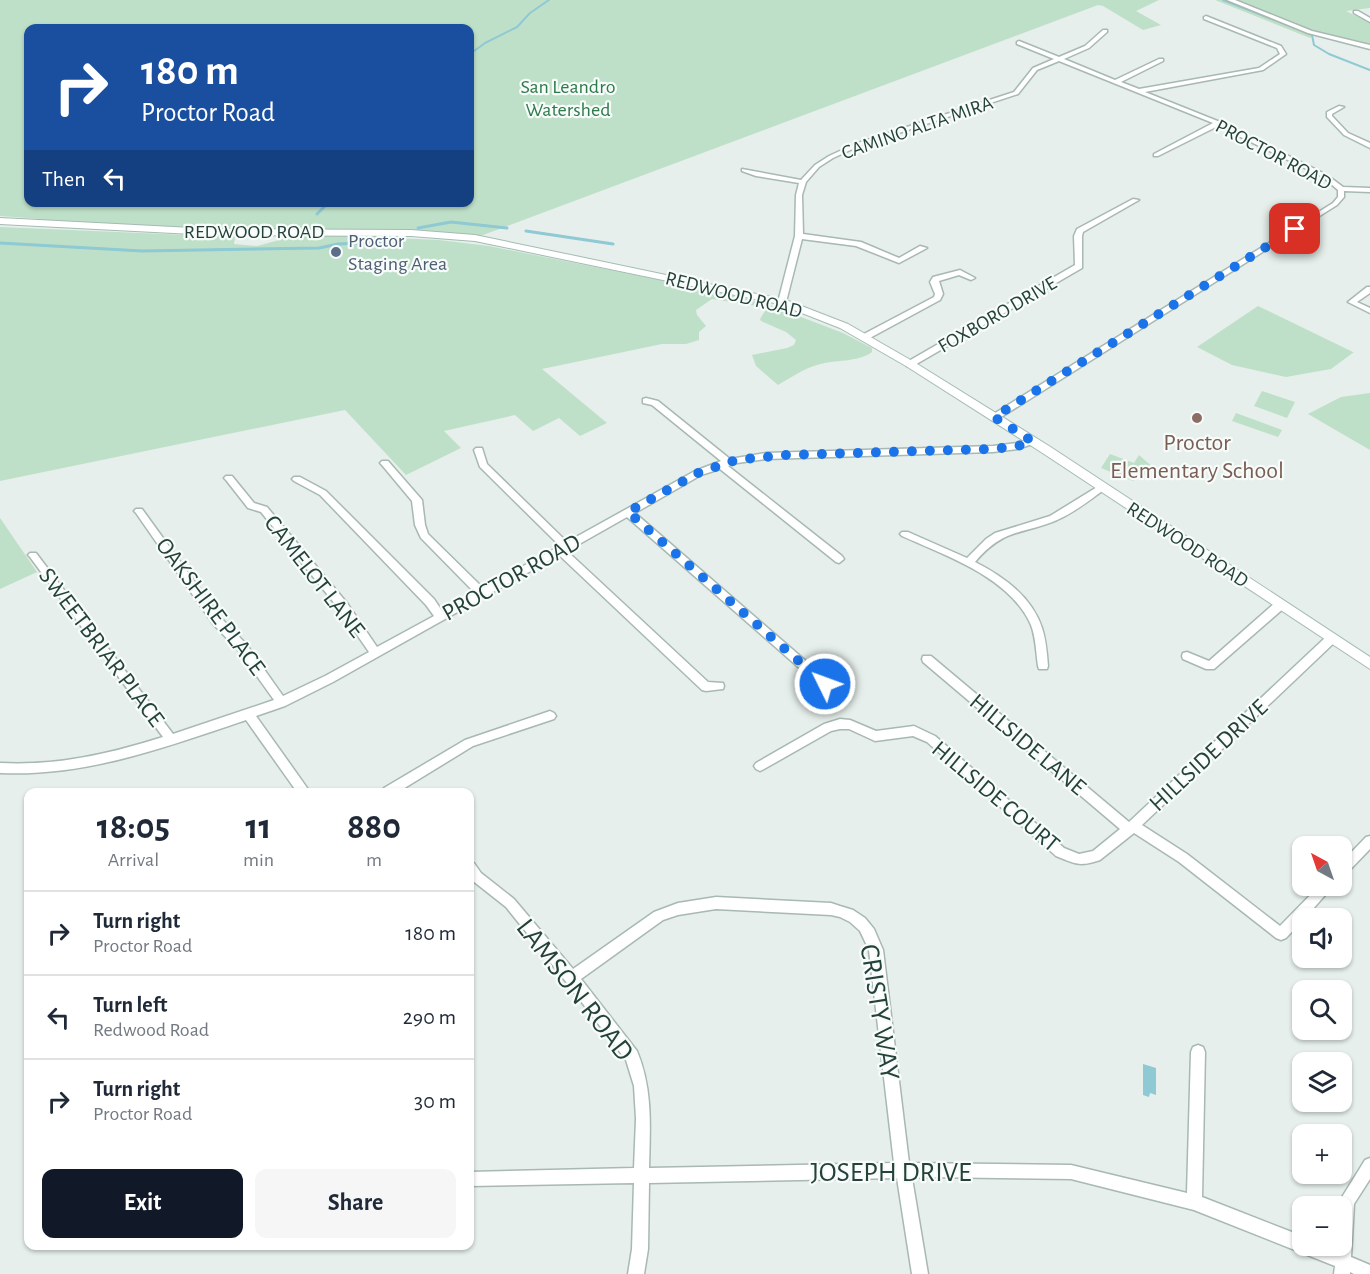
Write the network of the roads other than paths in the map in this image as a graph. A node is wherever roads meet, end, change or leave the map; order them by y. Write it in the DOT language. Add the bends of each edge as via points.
graph roads {
  1 [pos="1230,0"];
  2 [pos="1356,12"];
  3 [pos="1206,18"];
  4 [pos="1370,20"];
  5 [pos="1105,31"];
  6 [pos="1019,43"];
  7 [pos="1370,47"];
  8 [pos="1057,59"];
  9 [pos="1161,60"];
  10 [pos="1115,82"];
  11 [pos="1139,91"];
  12 [pos="1341,107"];
  13 [pos="1218,123"];
  14 [pos="1370,146"];
  15 [pos="1156,155"];
  16 [pos="744,170"];
  17 [pos="803,182"];
  18 [pos="1341,189"];
  19 [pos="1370,190"];
  20 [pos="1135,200"];
  21 [pos="0,221"];
  22 [pos="799,236"];
  23 [pos="923,248"];
  24 [pos="899,261"];
  25 [pos="888,266"];
  26 [pos="971,278"];
  27 [pos="1370,289"];
  28 [pos="782,302"];
  29 [pos="1370,310"];
  30 [pos="865,337"];
  31 [pos="910,364"];
  32 [pos="646,401"];
  33 [pos="994,417"];
  34 [pos="1032,441"];
  35 [pos="479,450"];
  36 [pos="385,463"];
  37 [pos="724,463"];
  38 [pos="229,478"];
  39 [pos="297,479"];
  40 [pos="1102,487"];
  41 [pos="138,511"];
  42 [pos="628,512"];
  43 [pos="905,534"];
  44 [pos="563,548"];
  45 [pos="33,555"];
  46 [pos="839,559"];
  47 [pos="968,564"];
  48 [pos="482,593"];
  49 [pos="1280,605"];
  50 [pos="440,616"];
  51 [pos="1331,639"];
  52 [pos="375,652"];
  53 [pos="1187,656"];
  54 [pos="927,659"];
  55 [pos="1370,664"];
  56 [pos="1042,666"];
  57 [pos="825,684"];
  58 [pos="719,687"];
  59 [pos="281,703"];
  60 [pos="249,715"];
  61 [pos="550,716"];
  62 [pos="171,740"];
  63 [pos="760,766"];
  64 [pos="0,768"];
  65 [pos="301,788"];
  66 [pos="405,788"];
  67 [pos="1131,827"];
  68 [pos="1370,841"];
  69 [pos="1078,860"];
  70 [pos="1352,860"];
  71 [pos="474,873"];
  72 [pos="1317,896"];
  73 [pos="572,978"];
  74 [pos="1198,1052"];
  75 [pos="1370,1165"];
  76 [pos="903,1170"];
  77 [pos="642,1174"];
  78 [pos="474,1179"];
  79 [pos="1194,1202"];
  80 [pos="1292,1241"];
  81 [pos="1322,1256"];
  82 [pos="1342,1267"];
  83 [pos="1370,1273"];
  84 [pos="636,1274"];
  85 [pos="920,1274"];
  1 -- 7 [label="street" via="1310,32"];
  2 -- 4 [label="street"];
  3 -- 11 [label="street" via="1279,47 1283,54 1261,69"];
  5 -- 8 [label="street, CAMINO ALTA MIRA" via="1087,47"];
  6 -- 8 [label="street, PROCTOR ROAD"];
  8 -- 10 [label="street, PROCTOR ROAD"];
  8 -- 17 [label="street, CAMINO ALTA MIRA" via="1035,69 1016,93 842,151 817,166"];
  9 -- 10 [label="street"];
  10 -- 11 [label="street, PROCTOR ROAD"];
  11 -- 13 [label="street, PROCTOR ROAD"];
  12 -- 14 [label="street" via="1329,112 1329,116 1346,134"];
  13 -- 15 [label="street"];
  13 -- 18 [label="street, PROCTOR ROAD" via="1325,176"];
  16 -- 17 [label="street"];
  17 -- 22 [label="street" via="798,200"];
  18 -- 19 [label="street"];
  18 -- 33 [label="street, PROCTOR ROAD" via="1335,204"];
  20 -- 31 [label="street, FOXBORO DRIVE" via="1080,231 1079,266"];
  21 -- 28 [label="main road, REDWOOD ROAD" via="212,232 411,233 475,238"];
  22 -- 24 [label="street" via="858,244"];
  22 -- 28 [label="street"];
  23 -- 24 [label="street"];
  24 -- 25 [label="street"];
  26 -- 30 [label="street" via="960,272 936,279 938,298"];
  27 -- 29 [label="street" via="1352,302"];
  28 -- 30 [label="main road, REDWOOD ROAD"];
  30 -- 31 [label="main road, REDWOOD ROAD"];
  31 -- 33 [label="main road, REDWOOD ROAD"];
  32 -- 37 [label="street" via="655,403"];
  33 -- 34 [label="main road, REDWOOD ROAD"];
  34 -- 37 [label="street, PROCTOR ROAD" via="993,449 784,455"];
  34 -- 40 [label="main road, REDWOOD ROAD"];
  35 -- 44 [label="street" via="483,465"];
  36 -- 48 [label="street" via="420,505 424,536"];
  37 -- 42 [label="street, PROCTOR ROAD"];
  37 -- 46 [label="street"];
  38 -- 52 [label="street, CAMELOT LANE" via="251,506 264,509"];
  39 -- 50 [label="street" via="323,493"];
  40 -- 47 [label="street" via="1059,515 1000,534 981,547"];
  40 -- 49 [label="main road, REDWOOD ROAD"];
  41 -- 59 [label="street, OAKSHIRE PLACE"];
  42 -- 44 [label="street, PROCTOR ROAD"];
  42 -- 57 [label="street"];
  43 -- 47 [label="street"];
  44 -- 48 [label="street, PROCTOR ROAD"];
  44 -- 58 [label="street" via="706,687"];
  45 -- 62 [label="street, SWEETBRIAR PLACE"];
  47 -- 56 [label="street" via="1002,584 1026,609 1039,635"];
  48 -- 50 [label="street, PROCTOR ROAD"];
  49 -- 51 [label="main road, REDWOOD ROAD"];
  49 -- 53 [label="street" via="1210,666"];
  50 -- 52 [label="street, PROCTOR ROAD"];
  51 -- 55 [label="main road, REDWOOD ROAD"];
  51 -- 67 [label="street, HILLSIDE DRIVE"];
  52 -- 59 [label="street, PROCTOR ROAD"];
  54 -- 67 [label="street, HILLSIDE LANE"];
  59 -- 60 [label="street, PROCTOR ROAD"];
  60 -- 62 [label="street, PROCTOR ROAD"];
  60 -- 65 [label="street"];
  61 -- 66 [label="street" via="469,743"];
  62 -- 64 [label="street, PROCTOR ROAD" via="61,767"];
  63 -- 69 [label="street, HILLSIDE COURT" via="840,724 875,736 914,731 931,739 1060,852"];
  67 -- 69 [label="street, HILLSIDE DRIVE" via="1096,855"];
  67 -- 72 [label="street, HILLSIDE LANE" via="1183,858 1281,934"];
  68 -- 70 [label="street"];
  71 -- 73 [label="street, LAMSON ROAD" via="510,903"];
  73 -- 76 [label="street, CRISTY WAY" via="643,926 678,909 716,903 849,913 870,933 876,950"];
  73 -- 77 [label="street, LAMSON ROAD" via="623,1041 638,1070 643,1119"];
  74 -- 79 [label="street"];
  75 -- 82 [label="street" via="1347,1202"];
  76 -- 77 [label="street, JOSEPH DRIVE"];
  76 -- 79 [label="street, JOSEPH DRIVE" via="1071,1172"];
  76 -- 85 [label="street, CRISTY WAY"];
  77 -- 78 [label="street, JOSEPH DRIVE"];
  77 -- 84 [label="street, LAMSON ROAD"];
  79 -- 80 [label="street, JOSEPH DRIVE"];
  81 -- 82 [label="street, JOSEPH DRIVE"];
  82 -- 83 [label="street, JOSEPH DRIVE"];
}
